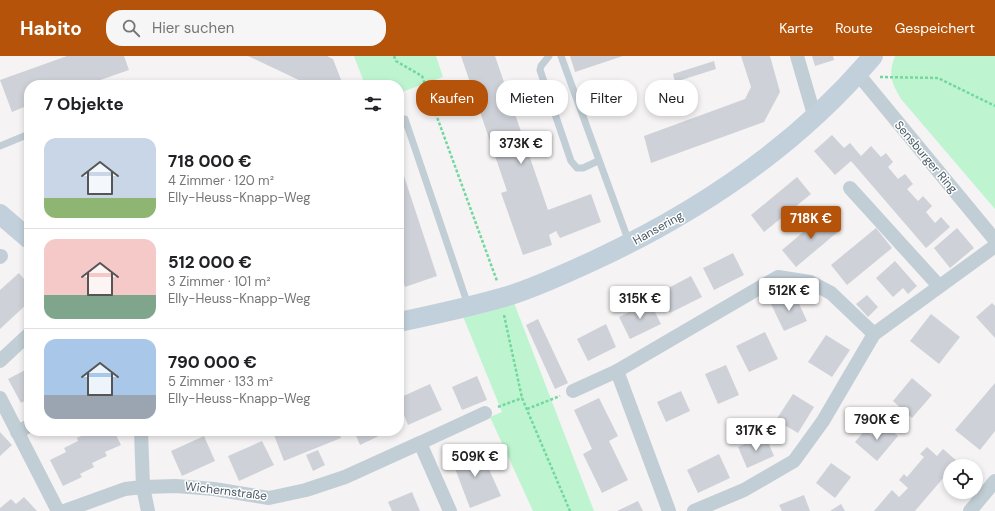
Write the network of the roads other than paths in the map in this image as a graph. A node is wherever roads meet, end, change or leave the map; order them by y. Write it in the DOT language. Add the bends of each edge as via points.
graph roads {
  1 [pos="549,56"];
  2 [pos="561,56"];
  3 [pos="797,56"];
  4 [pos="873,56"];
  5 [pos="858,74"];
  6 [pos="815,118"];
  7 [pos="404,119"];
  8 [pos="24,136"];
  9 [pos="0,146"];
  10 [pos="598,161"];
  11 [pos="850,188"];
  12 [pos="0,214"];
  13 [pos="24,236"];
  14 [pos="995,240"];
  15 [pos="629,244"];
  16 [pos="995,246"];
  17 [pos="938,286"];
  18 [pos="469,307"];
  19 [pos="404,321"];
  20 [pos="874,334"];
  21 [pos="24,339"];
  22 [pos="0,361"];
  23 [pos="617,372"];
  24 [pos="573,391"];
  25 [pos="0,398"];
  26 [pos="485,413"];
  27 [pos="23,429"];
  28 [pos="26,436"];
  29 [pos="141,436"];
  30 [pos="420,443"];
  31 [pos="995,481"];
  32 [pos="143,487"];
  33 [pos="58,511"];
  34 [pos="64,511"];
  35 [pos="148,511"];
  36 [pos="450,511"];
  37 [pos="669,511"];
  38 [pos="694,511"];
  39 [pos="970,511"];
  1 -- 10 [label="lane" via="540,70 571,161 577,168"];
  2 -- 10 [label="lane"];
  3 -- 6 [label="street"];
  4 -- 5 [label="street, Hansering"];
  5 -- 6 [label="street, Hansering"];
  5 -- 14 [label="street, Sensburger Ring"];
  6 -- 15 [label="street, Hansering" via="759,163 696,207"];
  7 -- 18 [label="lane"];
  8 -- 9 [label="lane"];
  10 -- 15 [label="lane"];
  11 -- 17 [label="street"];
  12 -- 13 [label="street"];
  15 -- 18 [label="street, Hansering" via="571,271"];
  16 -- 17 [label="street"];
  17 -- 20 [label="street"];
  18 -- 19 [label="street, Hansering"];
  20 -- 23 [label="street" via="831,292 810,282 778,276"];
  20 -- 38 [label="street" via="823,421 794,461 744,490"];
  21 -- 22 [label="street"];
  23 -- 24 [label="street"];
  23 -- 37 [label="street"];
  25 -- 27 [label="street"];
  26 -- 30 [label="street, Wichernstraße"];
  28 -- 33 [label="street"];
  29 -- 32 [label="street"];
  30 -- 32 [label="street, Wichernstraße" via="345,477 306,490 269,498 184,486"];
  30 -- 36 [label="street"];
  31 -- 39 [label="street"];
  32 -- 34 [label="street, Wichernstraße" via="125,489"];
  32 -- 35 [label="street"];
}
